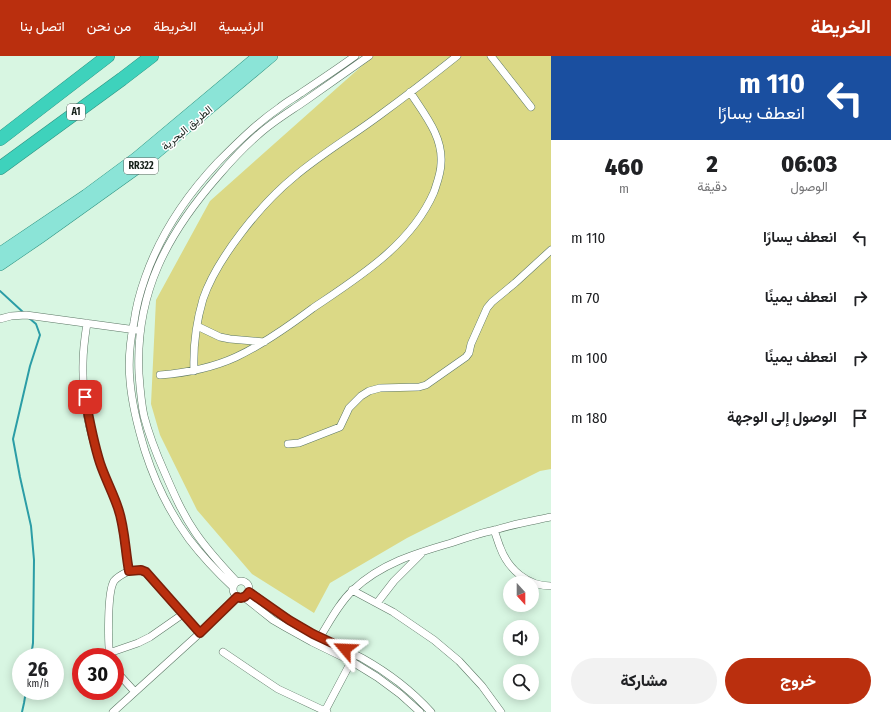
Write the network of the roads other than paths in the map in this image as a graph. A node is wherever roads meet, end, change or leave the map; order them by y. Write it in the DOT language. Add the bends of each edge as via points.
graph roads {
  1 [pos="108,56"];
  2 [pos="152,56"];
  3 [pos="258,56"];
  4 [pos="272,56"];
  5 [pos="355,56"];
  6 [pos="369,56"];
  7 [pos="457,56"];
  8 [pos="491,56"];
  9 [pos="410,92"];
  10 [pos="531,107"];
  11 [pos="0,139"];
  12 [pos="0,168"];
  13 [pos="551,250"];
  14 [pos="0,254"];
  15 [pos="0,265"];
  16 [pos="2,318"];
  17 [pos="87,323"];
  18 [pos="197,326"];
  19 [pos="136,330"];
  20 [pos="264,342"];
  21 [pos="194,371"];
  22 [pos="160,375"];
  23 [pos="288,444"];
  24 [pos="551,517"];
  25 [pos="494,530"];
  26 [pos="424,551"];
  27 [pos="129,571"];
  28 [pos="235,585"];
  29 [pos="551,586"];
  30 [pos="352,590"];
  31 [pos="249,592"];
  32 [pos="240,597"];
  33 [pos="377,603"];
  34 [pos="183,614"];
  35 [pos="200,633"];
  36 [pos="320,637"];
  37 [pos="110,648"];
  38 [pos="124,649"];
  39 [pos="223,652"];
  40 [pos="353,658"];
  41 [pos="124,680"];
  42 [pos="135,692"];
  43 [pos="113,712"];
  44 [pos="326,712"];
  45 [pos="420,712"];
  46 [pos="431,712"];
  47 [pos="501,712"];
  1 -- 11 [label="highway, A1"];
  2 -- 12 [label="highway, A1"];
  3 -- 14 [label="main road, الطريق البحرية / RR322" via="136,158"];
  4 -- 15 [label="main road, الطريق البحرية / RR322" via="143,164"];
  5 -- 19 [label="street" via="279,107 218,162 204,179 181,209 156,251 140,292"];
  6 -- 19 [label="street" via="266,128 206,189 159,262"];
  7 -- 9 [label="street"];
  8 -- 10 [label="street"];
  9 -- 18 [label="street" via="307,166 267,203 226,254 218,268 204,298"];
  9 -- 20 [label="street" via="431,125 441,152 440,174 424,210 407,234 386,255"];
  13 -- 23 [label="street" via="487,308 466,357 426,385 369,391 349,408 340,427"];
  16 -- 17 [label="street" via="26,315"];
  17 -- 19 [label="street"];
  17 -- 27 [label="street" via="83,365 87,410 96,449 118,508"];
  18 -- 20 [label="street" via="220,337"];
  18 -- 21 [label="street" via="193,353"];
  19 -- 28 [label="street" via="144,416 152,442 189,522"];
  19 -- 28 [label="street" via="130,353 130,380 134,410 149,464 188,537"];
  20 -- 21 [label="street" via="223,362"];
  21 -- 22 [label="street"];
  24 -- 25 [label="street"];
  25 -- 26 [label="street"];
  25 -- 29 [label="street" via="510,567 526,580"];
  26 -- 30 [label="street" via="379,570"];
  26 -- 33 [label="street" via="394,581"];
  27 -- 34 [label="street" via="144,571"];
  27 -- 37 [label="street" via="121,574 111,588"];
  28 -- 31 [label="street" via="240,581 246,582 250,588"];
  28 -- 32 [label="street" via="234,594"];
  30 -- 33 [label="street"];
  30 -- 36 [label="street"];
  31 -- 32 [label="street" via="246,596"];
  31 -- 36 [label="street" via="289,620"];
  32 -- 35 [label="street"];
  32 -- 40 [label="street" via="312,642"];
  33 -- 47 [label="street" via="419,629 459,661"];
  34 -- 35 [label="street"];
  34 -- 38 [label="street" via="150,637"];
  35 -- 42 [label="street"];
  36 -- 40 [label="street"];
  39 -- 44 [label="street" via="278,689"];
  40 -- 44 [label="street"];
  40 -- 45 [label="street"];
  40 -- 46 [label="street" via="370,662"];
  41 -- 42 [label="street"];
  42 -- 43 [label="street"];
}
